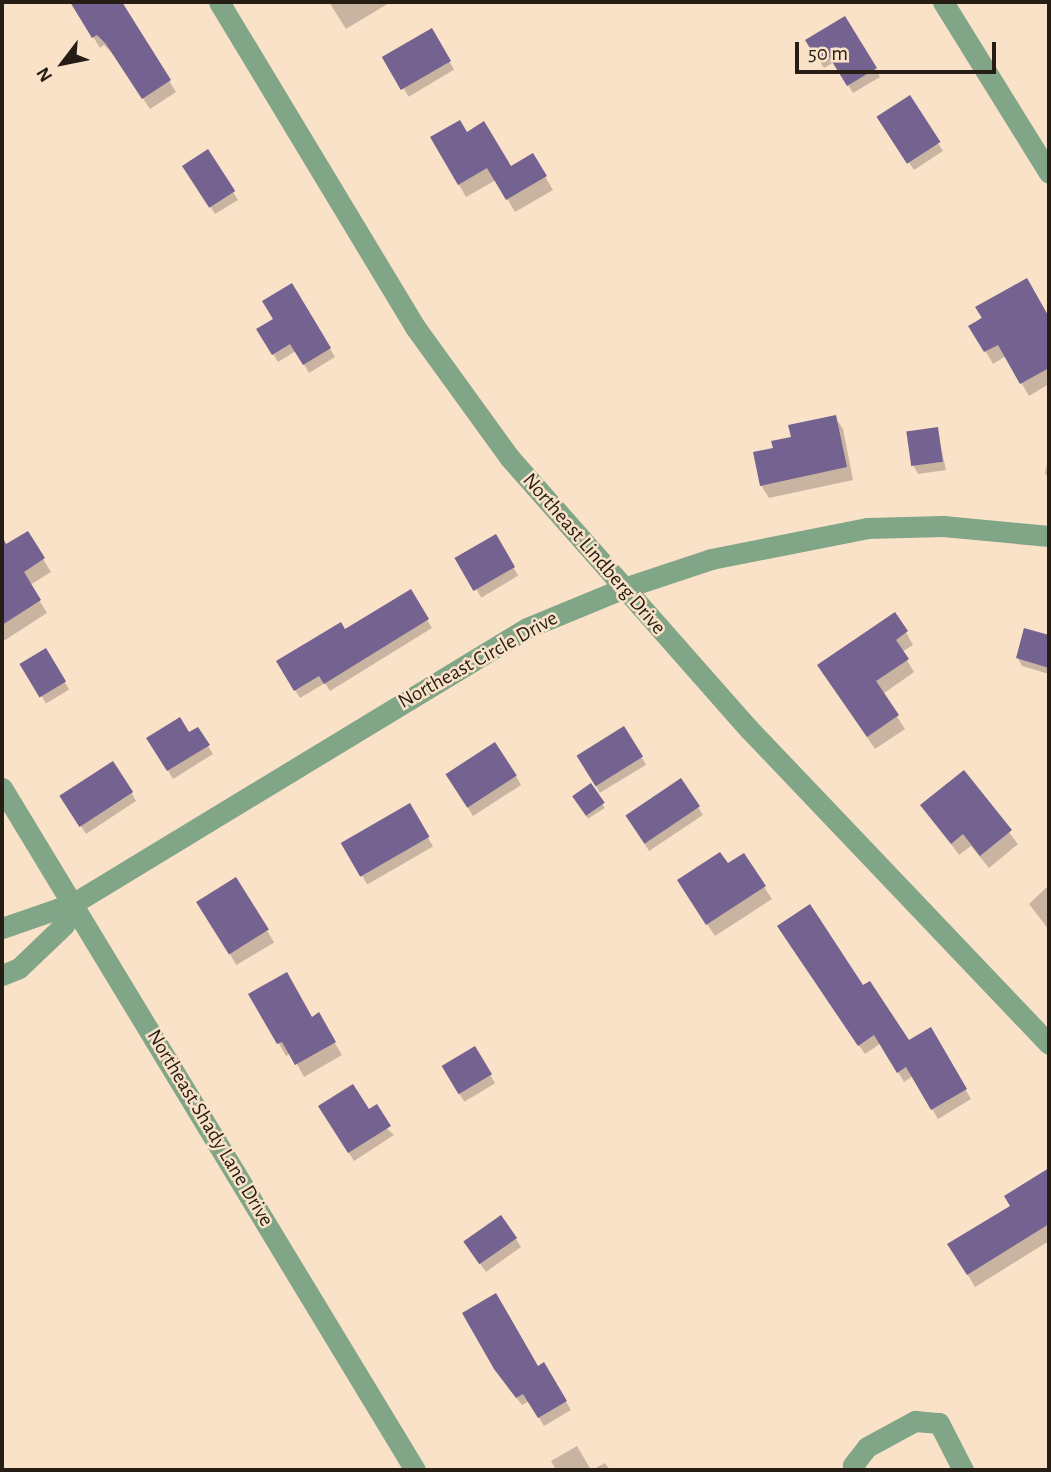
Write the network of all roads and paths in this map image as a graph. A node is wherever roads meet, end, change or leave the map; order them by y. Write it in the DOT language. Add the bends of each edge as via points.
graph roads {
  1 [pos="219,2"];
  2 [pos="943,2"];
  3 [pos="1049,173"];
  4 [pos="1049,536"];
  5 [pos="624,587"];
  6 [pos="2,788"];
  7 [pos="74,903"];
  8 [pos="2,928"];
  9 [pos="2,975"];
  10 [pos="1049,1044"];
  11 [pos="415,1470"];
  12 [pos="855,1470"];
  13 [pos="963,1470"];
  1 -- 5 [label="street, Northeast Lindberg Drive" via="460,394"];
  2 -- 3 [label="street"];
  4 -- 5 [label="street, Northeast Circle Drive" via="943,526 867,528 711,559"];
  5 -- 7 [label="street, Northeast Circle Drive" via="527,628"];
  5 -- 10 [label="street, Northeast Lindberg Drive" via="749,729"];
  6 -- 7 [label="street, Northeast Shady Lane Drive"];
  7 -- 8 [label="street, Northeast Circle Drive"];
  7 -- 9 [label="street" via="64,926 19,968"];
  7 -- 11 [label="street, Northeast Shady Lane Drive"];
  12 -- 13 [label="street" via="853,1465 867,1447 915,1421 939,1423"];
}
